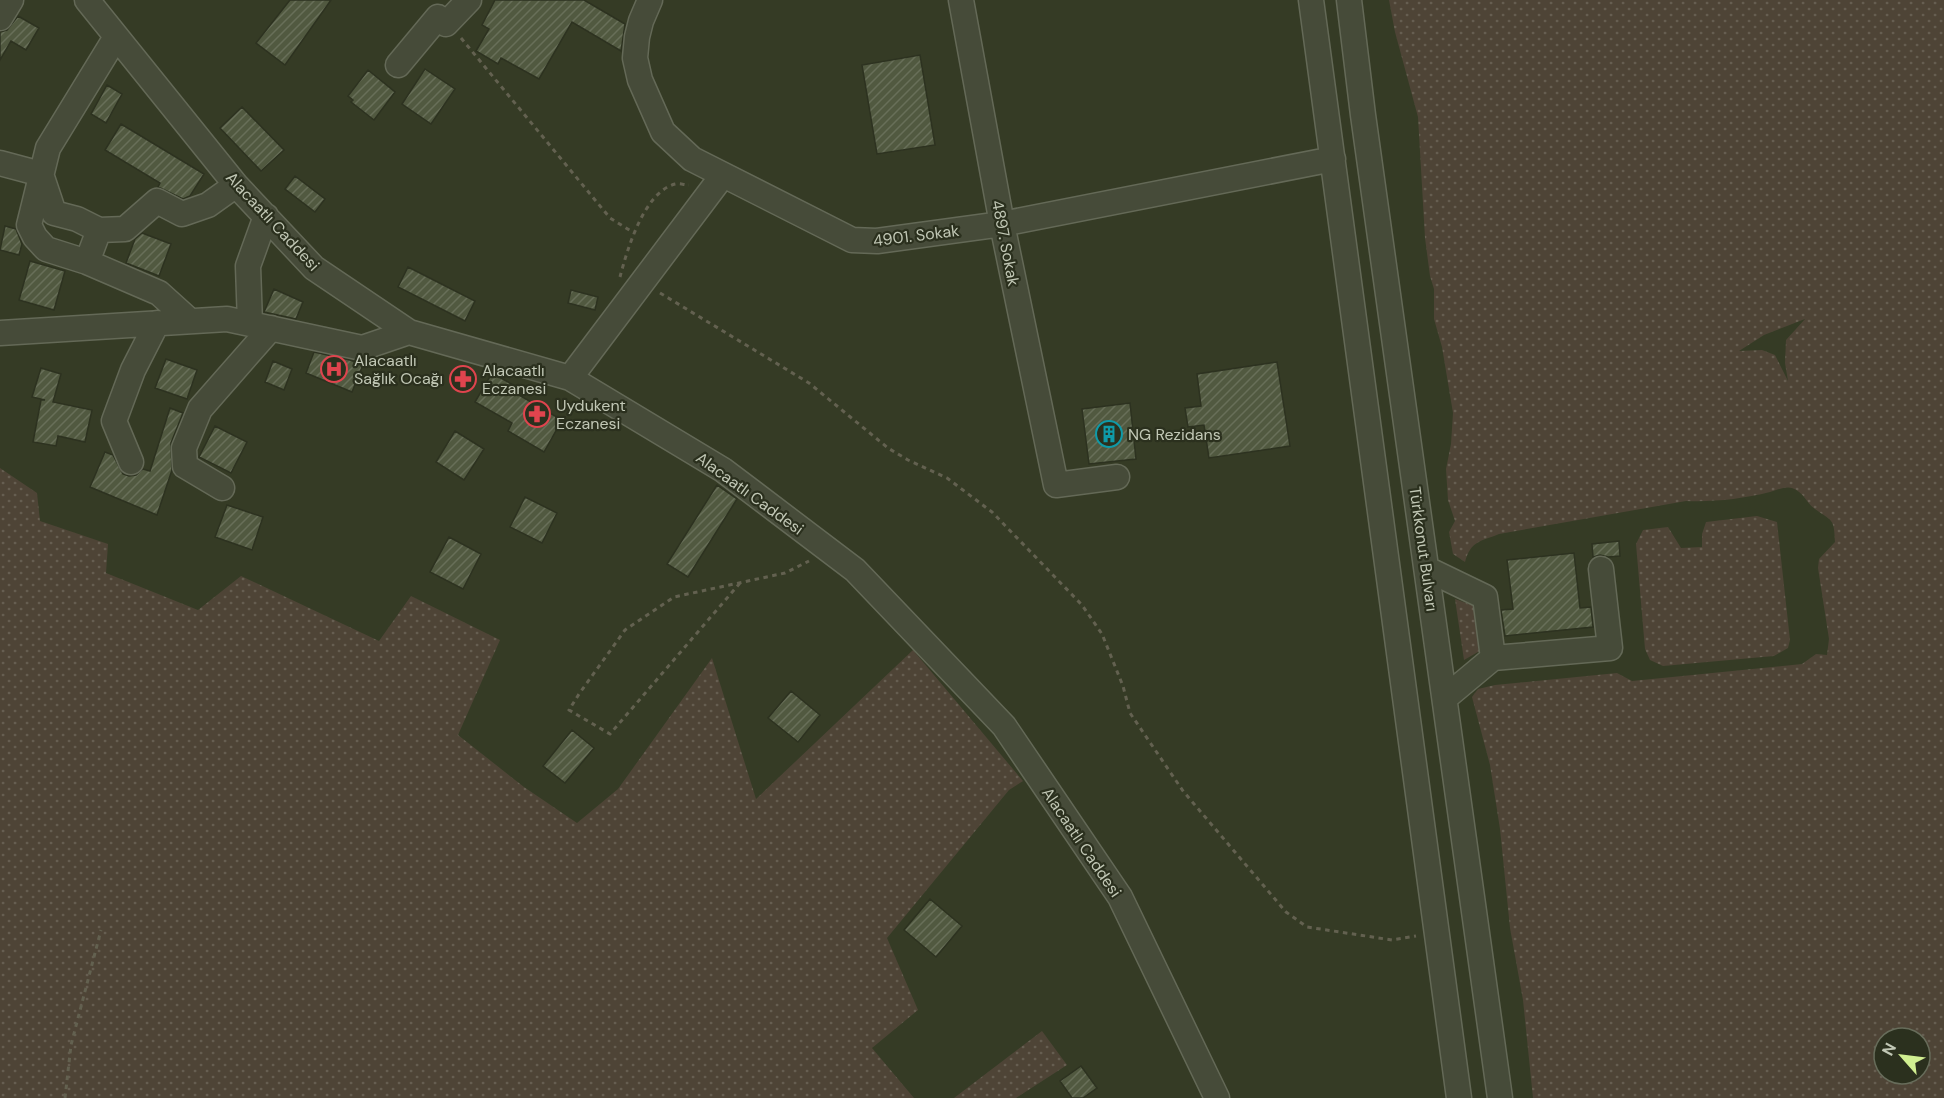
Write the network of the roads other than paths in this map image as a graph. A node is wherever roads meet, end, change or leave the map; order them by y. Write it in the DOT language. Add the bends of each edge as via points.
graph roads {
  1 [pos="11,0"];
  2 [pos="87,0"];
  3 [pos="469,0"];
  4 [pos="650,0"];
  5 [pos="961,0"];
  6 [pos="1311,0"];
  7 [pos="1349,0"];
  8 [pos="0,18"];
  9 [pos="116,36"];
  10 [pos="398,65"];
  11 [pos="1333,159"];
  12 [pos="0,163"];
  13 [pos="41,174"];
  14 [pos="717,183"];
  15 [pos="236,185"];
  16 [pos="266,216"];
  17 [pos="1002,224"];
  18 [pos="99,230"];
  19 [pos="87,262"];
  20 [pos="190,321"];
  21 [pos="157,323"];
  22 [pos="261,326"];
  23 [pos="409,332"];
  24 [pos="0,333"];
  25 [pos="570,378"];
  26 [pos="131,462"];
  27 [pos="1117,477"];
  28 [pos="222,488"];
  29 [pos="1427,569"];
  30 [pos="1601,569"];
  31 [pos="1493,658"];
  32 [pos="1445,698"];
  33 [pos="1217,1098"];
  34 [pos="1460,1098"];
  35 [pos="1500,1098"];
  1 -- 8 [label="street"];
  2 -- 9 [label="street, Alacaatlı Caddesi"];
  3 -- 10 [label="street"];
  4 -- 14 [label="street, 4901. Sokak" via="637,37 635,58 640,80 663,132"];
  5 -- 17 [label="street, 4897. Sokak"];
  6 -- 11 [label="street"];
  7 -- 29 [label="street, Türkkonut Bulvarı"];
  9 -- 13 [label="street" via="48,148"];
  9 -- 15 [label="street, Alacaatlı Caddesi"];
  11 -- 17 [label="street, 4901. Sokak"];
  11 -- 34 [label="street"];
  12 -- 13 [label="street"];
  13 -- 18 [label="street" via="54,213"];
  13 -- 19 [label="street" via="29,225 35,237 46,249"];
  14 -- 17 [label="street, 4901. Sokak" via="852,240 877,242"];
  14 -- 25 [label="street" via="630,282"];
  15 -- 16 [label="street, Alacaatlı Caddesi"];
  15 -- 18 [label="street" via="208,205 182,214 157,201 125,229"];
  16 -- 22 [label="street" via="248,266"];
  16 -- 23 [label="street, Alacaatlı Caddesi" via="314,268"];
  17 -- 27 [label="street, 4897. Sokak" via="1056,486"];
  18 -- 19 [label="street"];
  19 -- 20 [label="street" via="159,292"];
  20 -- 21 [label="street"];
  20 -- 22 [label="street" via="227,319"];
  21 -- 24 [label="street"];
  21 -- 26 [label="street" via="133,370 114,422"];
  22 -- 23 [label="street" via="362,348"];
  22 -- 28 [label="street" via="200,409 184,448 185,466"];
  23 -- 25 [label="street, Alacaatlı Caddesi"];
  25 -- 33 [label="street, Alacaatlı Caddesi" via="723,470 855,570 1004,726 1120,897"];
  29 -- 31 [label="street" via="1485,597"];
  29 -- 32 [label="street, Türkkonut Bulvarı"];
  30 -- 31 [label="street" via="1610,648"];
  31 -- 32 [label="street"];
  32 -- 35 [label="street, Türkkonut Bulvarı"];
}
